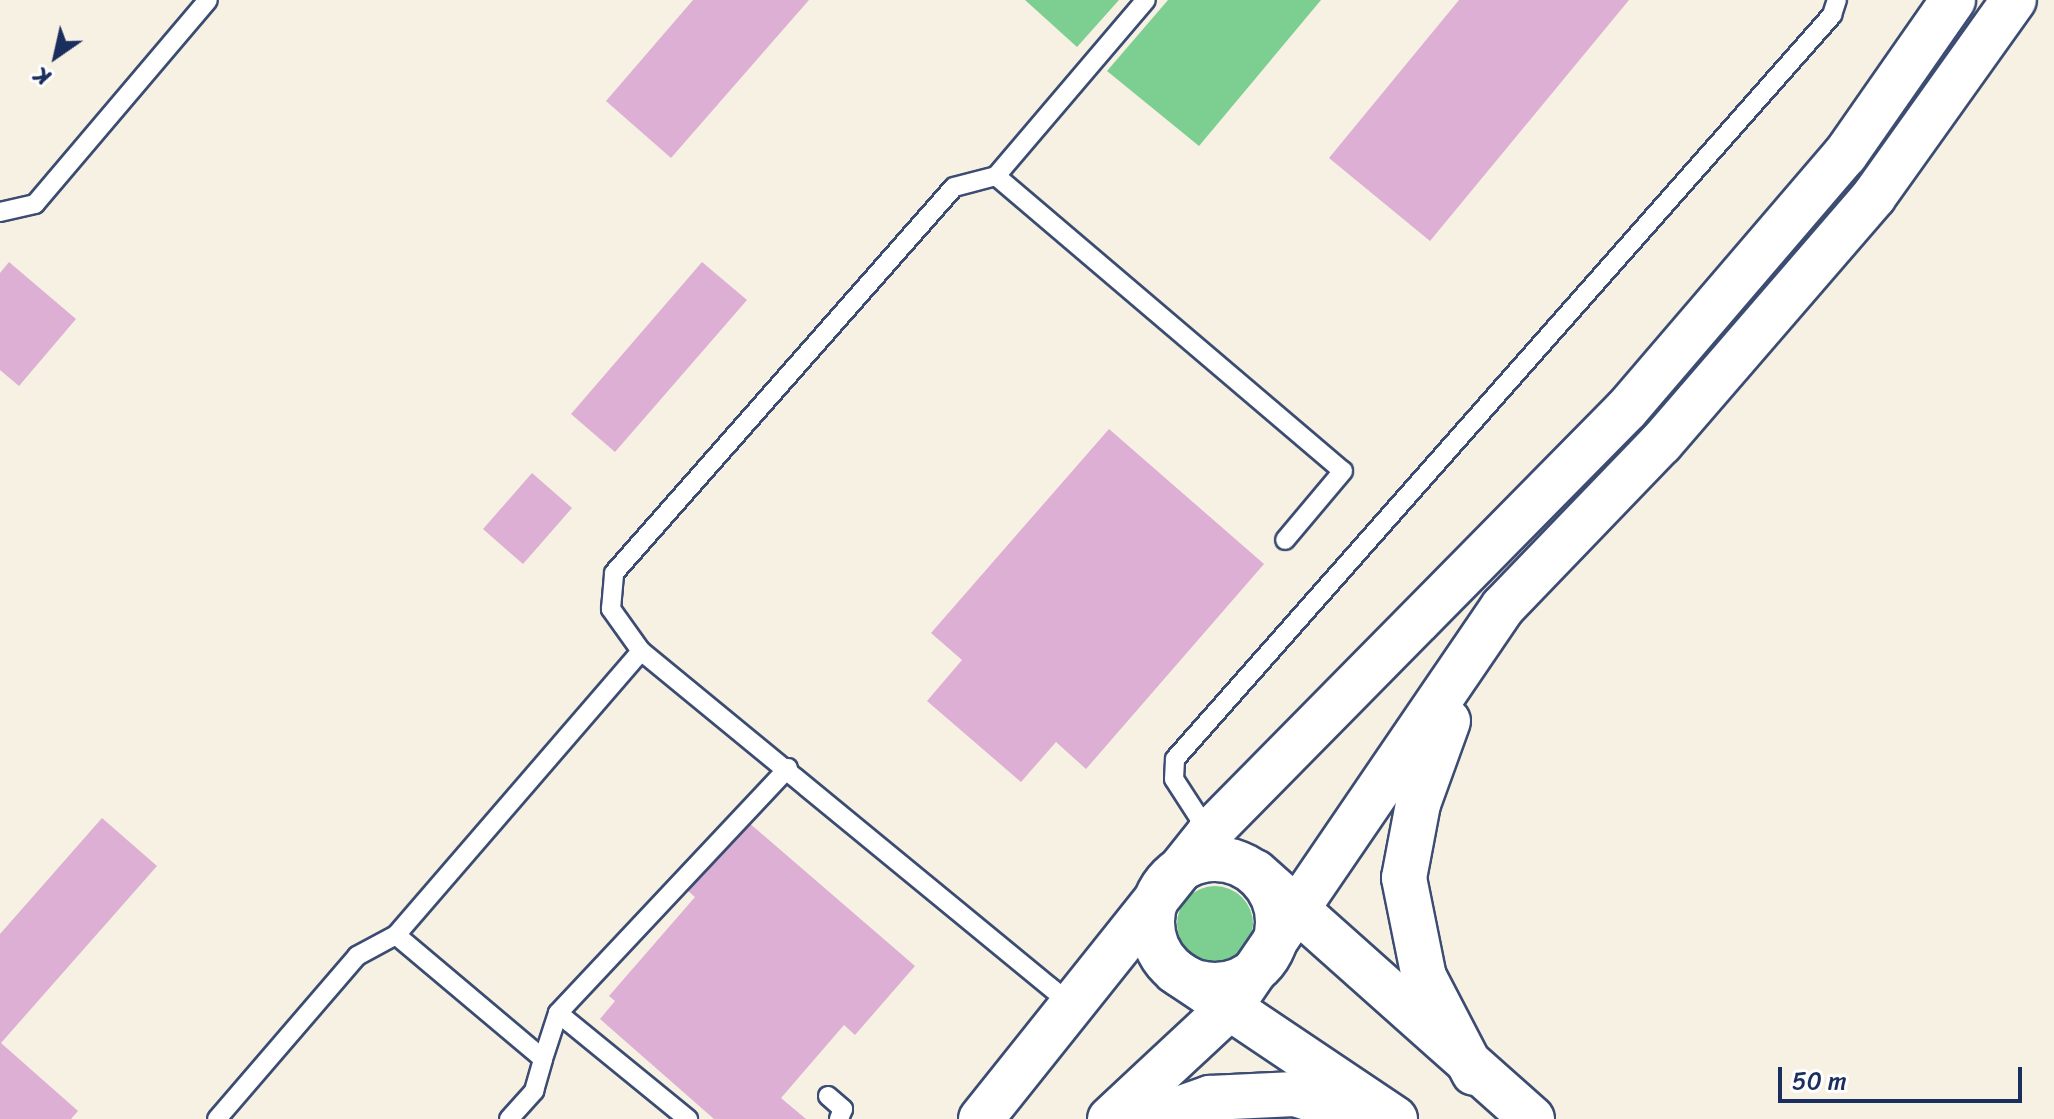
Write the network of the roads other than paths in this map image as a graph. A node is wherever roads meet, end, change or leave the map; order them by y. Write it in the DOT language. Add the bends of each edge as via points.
graph roads {
  1 [pos="208,0"];
  2 [pos="1146,0"];
  3 [pos="1837,0"];
  4 [pos="1953,0"];
  5 [pos="2014,0"];
  6 [pos="996,176"];
  7 [pos="0,212"];
  8 [pos="1285,540"];
  9 [pos="1503,607"];
  10 [pos="641,651"];
  11 [pos="788,768"];
  12 [pos="1209,833"];
  13 [pos="1255,872"];
  14 [pos="1165,882"];
  15 [pos="1301,910"];
  16 [pos="396,935"];
  17 [pos="1265,962"];
  18 [pos="1175,971"];
  19 [pos="1072,1005"];
  20 [pos="1230,1007"];
  21 [pos="558,1013"];
  22 [pos="543,1059"];
  23 [pos="1474,1073"];
  24 [pos="828,1096"];
  25 [pos="217,1119"];
  26 [pos="509,1119"];
  27 [pos="688,1119"];
  28 [pos="839,1119"];
  29 [pos="981,1119"];
  30 [pos="1110,1119"];
  31 [pos="1150,1119"];
  32 [pos="1374,1119"];
  33 [pos="1395,1119"];
  34 [pos="1532,1119"];
  1 -- 7 [label="lane" via="35,204"];
  2 -- 6 [label="lane"];
  3 -- 12 [label="lane" via="1832,15 1175,759 1174,779"];
  4 -- 12 [label="main road" via="1845,155 1627,409"];
  5 -- 9 [label="main road" via="1874,196 1661,443"];
  6 -- 8 [label="lane" via="1343,471"];
  6 -- 10 [label="lane" via="954,187 614,573 611,609"];
  9 -- 15 [label="main road"];
  9 -- 23 [label="main road" via="1443,731 1418,804 1404,878 1424,977"];
  10 -- 11 [label="lane"];
  10 -- 16 [label="lane"];
  11 -- 19 [label="lane"];
  11 -- 21 [label="lane"];
  12 -- 13 [label="lane"];
  12 -- 14 [label="main road"];
  13 -- 14 [label="main road" via="1218,858 1180,869"];
  13 -- 15 [label="main road"];
  13 -- 17 [label="main road" via="1277,906 1279,926"];
  14 -- 18 [label="main road" via="1156,900 1154,939"];
  14 -- 19 [label="main road"];
  15 -- 17 [label="main road"];
  15 -- 23 [label="main road"];
  16 -- 22 [label="lane"];
  16 -- 25 [label="lane" via="357,956"];
  17 -- 18 [label="main road" via="1232,983 1193,981"];
  17 -- 20 [label="main road"];
  18 -- 20 [label="main road"];
  19 -- 29 [label="main road"];
  20 -- 30 [label="main road"];
  20 -- 33 [label="main road"];
  21 -- 22 [label="lane"];
  21 -- 27 [label="lane"];
  22 -- 26 [label="lane" via="534,1091"];
  23 -- 34 [label="main road"];
  24 -- 28 [label="lane" via="843,1109"];
  31 -- 32 [label="main road" via="1210,1098 1267,1094 1295,1094"];
}
